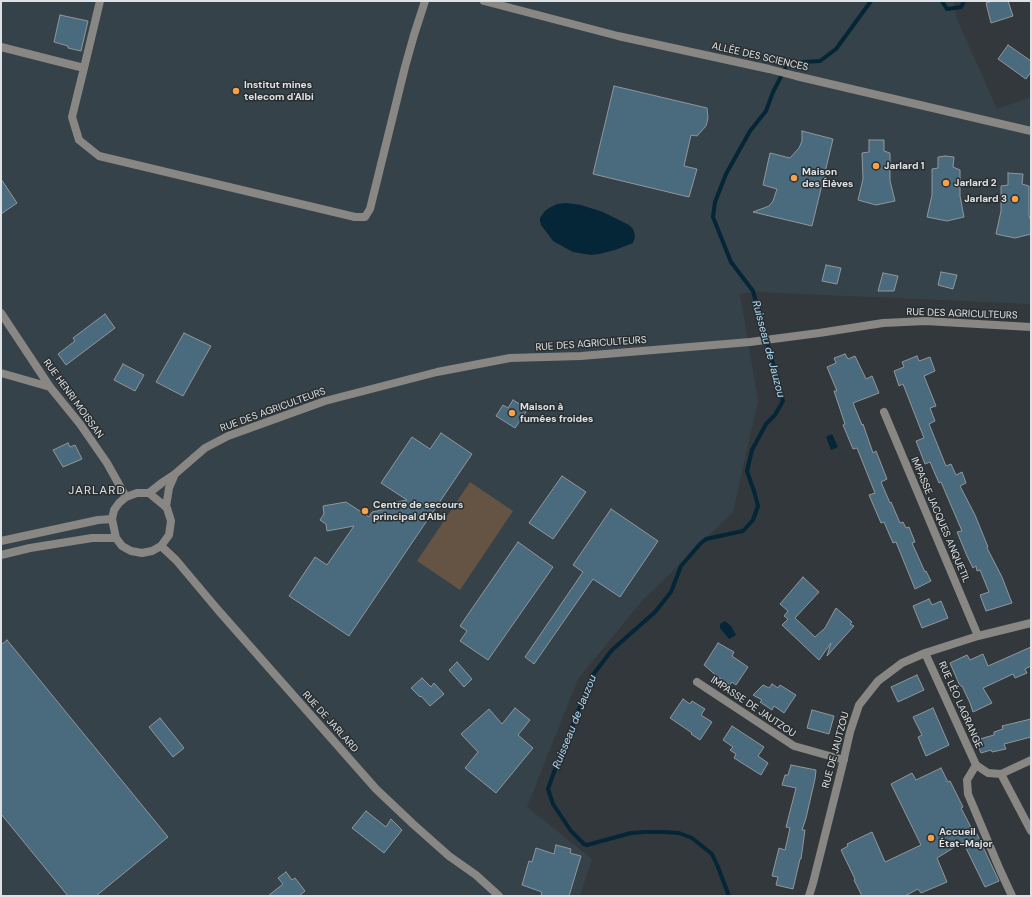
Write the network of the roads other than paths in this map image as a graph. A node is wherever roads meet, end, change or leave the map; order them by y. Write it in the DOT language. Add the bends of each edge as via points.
graph roads {
  1 [pos="100,1"];
  2 [pos="425,1"];
  3 [pos="484,1"];
  4 [pos="1,47"];
  5 [pos="84,68"];
  6 [pos="1031,130"];
  7 [pos="1,314"];
  8 [pos="1031,327"];
  9 [pos="1,373"];
  10 [pos="50,387"];
  11 [pos="884,412"];
  12 [pos="175,474"];
  13 [pos="149,493"];
  14 [pos="126,497"];
  15 [pos="166,507"];
  16 [pos="112,519"];
  17 [pos="116,538"];
  18 [pos="1,541"];
  19 [pos="161,546"];
  20 [pos="1,555"];
  21 [pos="1031,623"];
  22 [pos="978,636"];
  23 [pos="926,653"];
  24 [pos="698,682"];
  25 [pos="844,760"];
  26 [pos="1031,760"];
  27 [pos="976,765"];
  28 [pos="1001,774"];
  29 [pos="1031,831"];
  30 [pos="498,896"];
  31 [pos="809,896"];
  32 [pos="1012,896"];
  1 -- 5 [label="street"];
  2 -- 5 [label="street" via="407,60 370,210 365,217 355,217 98,156 79,140 72,117"];
  3 -- 6 [label="street, ALLÉE DES SCIENCES" via="618,36"];
  4 -- 5 [label="street"];
  7 -- 10 [label="street, RUE HENRI MOISSAN"];
  8 -- 12 [label="street, RUE DES AGRICULTEURS" via="914,321 750,342 581,356 510,358 437,372 325,401 228,436 205,448"];
  9 -- 10 [label="street"];
  10 -- 14 [label="street, RUE HENRI MOISSAN" via="107,463"];
  11 -- 22 [label="street, IMPASSE JACQUES ANQUETIL"];
  12 -- 13 [label="street, RUE DES AGRICULTEURS"];
  12 -- 15 [label="street, RUE DES AGRICULTEURS" via="169,488"];
  13 -- 14 [label="street" via="137,493"];
  13 -- 15 [label="street"];
  14 -- 16 [label="street" via="114,510"];
  15 -- 19 [label="street, RUE DES AGRICULTEURS" via="171,521 169,535"];
  16 -- 17 [label="street"];
  16 -- 18 [label="street"];
  17 -- 19 [label="street" via="122,546 136,552 152,551"];
  17 -- 20 [label="street" via="92,538"];
  19 -- 30 [label="street, RUE DE JARLARD" via="376,789 449,856 476,875"];
  21 -- 22 [label="street, RUE DE JAUTZOU"];
  22 -- 23 [label="street, RUE DE JAUTZOU"];
  23 -- 25 [label="street, RUE DE JAUTZOU" via="902,663 878,681 859,705"];
  23 -- 27 [label="street, RUE LÉO LAGRANGE"];
  24 -- 25 [label="street, IMPASSE DE JAUTZOU" via="794,746"];
  25 -- 31 [label="street, RUE DE JAUTZOU"];
  26 -- 28 [label="street"];
  27 -- 28 [label="street, RUE LÉO LAGRANGE" via="988,773"];
  27 -- 32 [label="street, RUE LÉO LAGRANGE" via="967,780 968,794"];
  28 -- 29 [label="street"];
}
